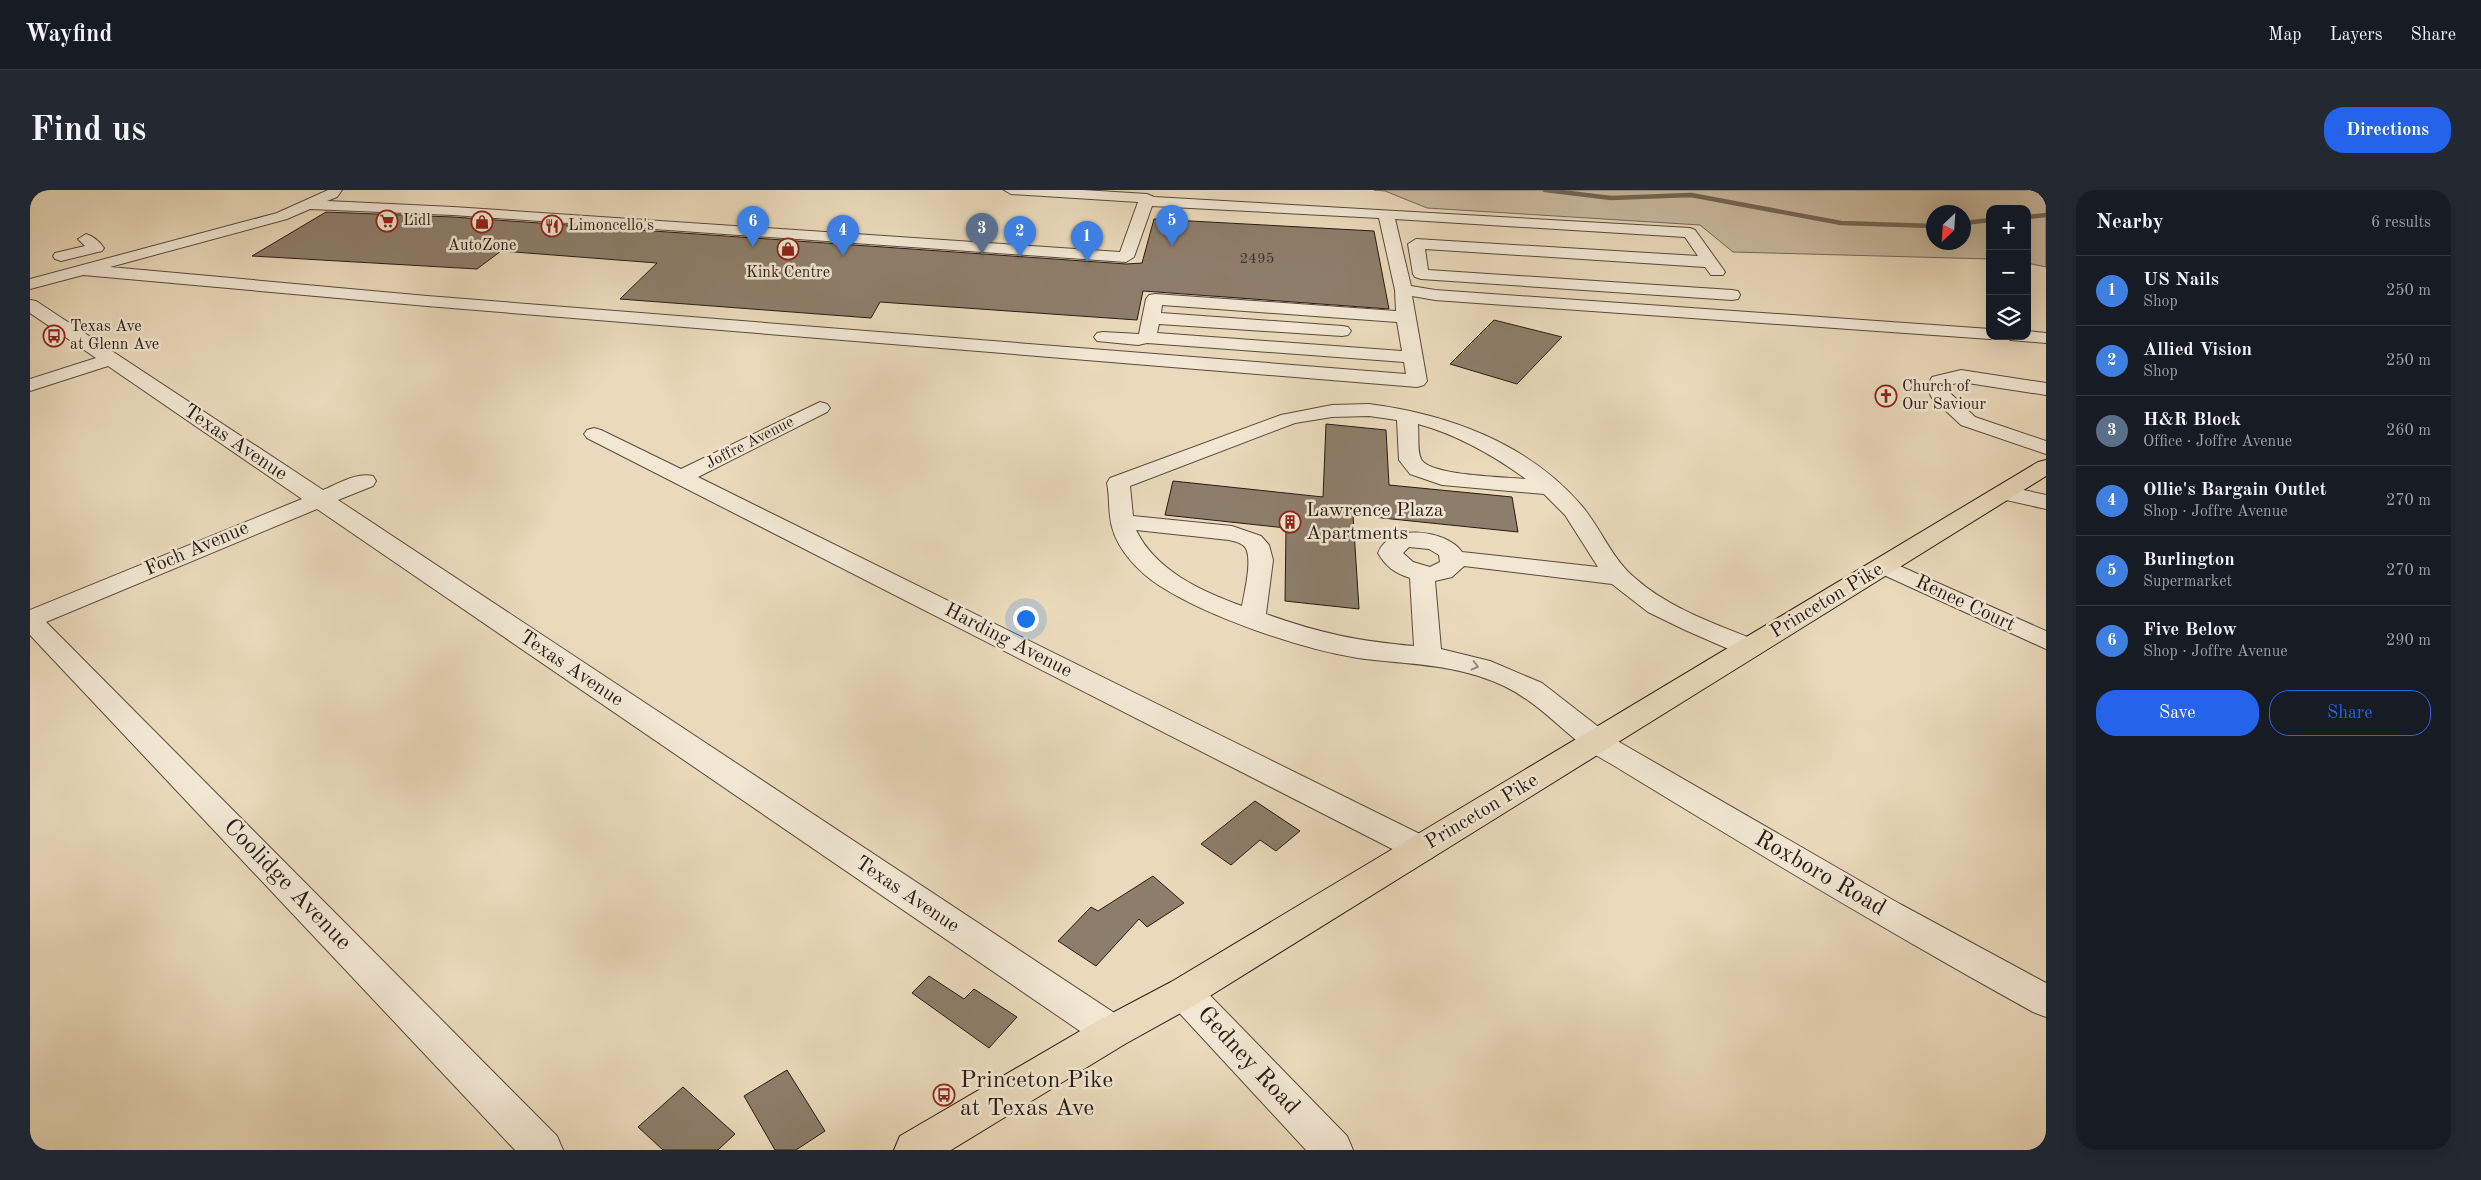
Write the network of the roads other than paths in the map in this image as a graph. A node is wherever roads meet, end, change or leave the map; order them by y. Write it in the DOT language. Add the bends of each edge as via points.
graph roads {
  1 [pos="335,190"];
  2 [pos="1010,190"];
  3 [pos="1146,201"];
  4 [pos="308,205"];
  5 [pos="1387,220"];
  6 [pos="86,239"];
  7 [pos="1396,256"];
  8 [pos="1418,258"];
  9 [pos="49,259"];
  10 [pos="1710,262"];
  11 [pos="84,270"];
  12 [pos="1721,278"];
  13 [pos="30,284"];
  14 [pos="1403,290"];
  15 [pos="1732,295"];
  16 [pos="1758,304"];
  17 [pos="30,305"];
  18 [pos="1405,316"];
  19 [pos="1151,318"];
  20 [pos="1986,324"];
  21 [pos="2031,326"];
  22 [pos="2046,327"];
  23 [pos="1020,331"];
  24 [pos="1359,333"];
  25 [pos="1986,334"];
  26 [pos="1389,335"];
  27 [pos="850,336"];
  28 [pos="1089,336"];
  29 [pos="1409,336"];
  30 [pos="2031,337"];
  31 [pos="1147,338"];
  32 [pos="2046,338"];
  33 [pos="1413,357"];
  34 [pos="111,360"];
  35 [pos="1919,383"];
  36 [pos="30,385"];
  37 [pos="1939,386"];
  38 [pos="2046,389"];
  39 [pos="820,408"];
  40 [pos="1406,416"];
  41 [pos="594,434"];
  42 [pos="2046,448"];
  43 [pos="2046,468"];
  44 [pos="681,477"];
  45 [pos="365,481"];
  46 [pos="1550,488"];
  47 [pos="2005,493"];
  48 [pos="318,499"];
  49 [pos="2046,502"];
  50 [pos="1123,522"];
  51 [pos="1454,558"];
  52 [pos="1884,566"];
  53 [pos="1422,574"];
  54 [pos="1619,577"];
  55 [pos="1252,618"];
  56 [pos="30,619"];
  57 [pos="2046,641"];
  58 [pos="1750,648"];
  59 [pos="1428,656"];
  60 [pos="1597,742"];
  61 [pos="1421,849"];
  62 [pos="1184,993"];
  63 [pos="2046,1001"];
  64 [pos="1112,1032"];
  65 [pos="544,1150"];
  66 [pos="914,1150"];
  67 [pos="1332,1150"];
  1 -- 4 [label="street"];
  2 -- 3 [label="street" via="1147,198"];
  3 -- 4 [label="street" via="1126,257 453,211"];
  3 -- 5 [label="street"];
  4 -- 11 [label="street" via="282,216"];
  5 -- 7 [label="street"];
  5 -- 10 [label="street" via="1690,233"];
  6 -- 9 [label="street" via="96,248"];
  7 -- 8 [label="street"];
  7 -- 14 [label="street"];
  8 -- 10 [label="street" via="1416,244"];
  8 -- 12 [label="street"];
  8 -- 15 [label="street" via="1421,274"];
  10 -- 12 [label="street"];
  11 -- 13 [label="street"];
  11 -- 27 [label="street"];
  12 -- 15 [label="street"];
  14 -- 16 [label="street" via="1430,286"];
  14 -- 18 [label="street"];
  14 -- 25 [label="street" via="1435,295"];
  15 -- 16 [label="street"];
  16 -- 20 [label="street"];
  17 -- 34 [label="street, Texas Avenue"];
  18 -- 19 [label="street" via="1155,299"];
  18 -- 29 [label="street"];
  19 -- 24 [label="street"];
  19 -- 31 [label="street"];
  21 -- 22 [label="street"];
  23 -- 27 [label="street" via="902,323 876,324"];
  26 -- 29 [label="street"];
  27 -- 33 [label="street" via="1417,380"];
  28 -- 31 [label="street"];
  29 -- 33 [label="street"];
  30 -- 32 [label="street"];
  31 -- 33 [label="street"];
  34 -- 36 [label="street"];
  34 -- 48 [label="street, Texas Avenue"];
  35 -- 37 [label="street"];
  37 -- 38 [label="street" via="1940,381 1961,376"];
  37 -- 42 [label="street" via="1938,394 1968,421"];
  39 -- 44 [label="street, Joffre Avenue"];
  40 -- 46 [label="street" via="1442,423 1498,448"];
  40 -- 46 [label="street" via="1410,460 1418,469 1442,478"];
  40 -- 50 [label="street, Roxboro Road" via="1349,410 1295,417 1158,466 1118,483"];
  41 -- 44 [label="street, Harding Avenue"];
  43 -- 47 [label="main road, Princeton Pike"];
  44 -- 61 [label="street, Harding Avenue"];
  45 -- 48 [label="street, Foch Avenue"];
  46 -- 54 [label="street" via="1568,504"];
  47 -- 49 [label="street"];
  47 -- 52 [label="main road, Princeton Pike"];
  48 -- 56 [label="street, Foch Avenue"];
  48 -- 64 [label="street, Texas Avenue"];
  50 -- 55 [label="street, Roxboro Road" via="1124,530 1138,553 1156,571 1213,605"];
  50 -- 55 [label="street" via="1232,533 1257,544 1262,556"];
  51 -- 53 [label="street" via="1450,569"];
  51 -- 53 [label="street" via="1444,547 1426,540 1406,539 1392,546 1390,557 1395,562"];
  51 -- 54 [label="street"];
  52 -- 57 [label="street, Renee Court"];
  52 -- 58 [label="main road, Princeton Pike"];
  53 -- 59 [label="street"];
  54 -- 58 [label="street" via="1624,584 1658,605"];
  55 -- 59 [label="street, Roxboro Road" via="1343,647"];
  56 -- 65 [label="street, Coolidge Avenue"];
  58 -- 60 [label="main road, Princeton Pike"];
  59 -- 60 [label="street, Roxboro Road, one-way" via="1485,668 1521,683 1548,698"];
  60 -- 61 [label="main road, Princeton Pike"];
  60 -- 63 [label="street, Roxboro Road" via="1845,889"];
  61 -- 62 [label="main road, Princeton Pike"];
  62 -- 64 [label="main road, Princeton Pike"];
  62 -- 67 [label="street, Gedney Road"];
  64 -- 66 [label="main road, Princeton Pike"];
}
